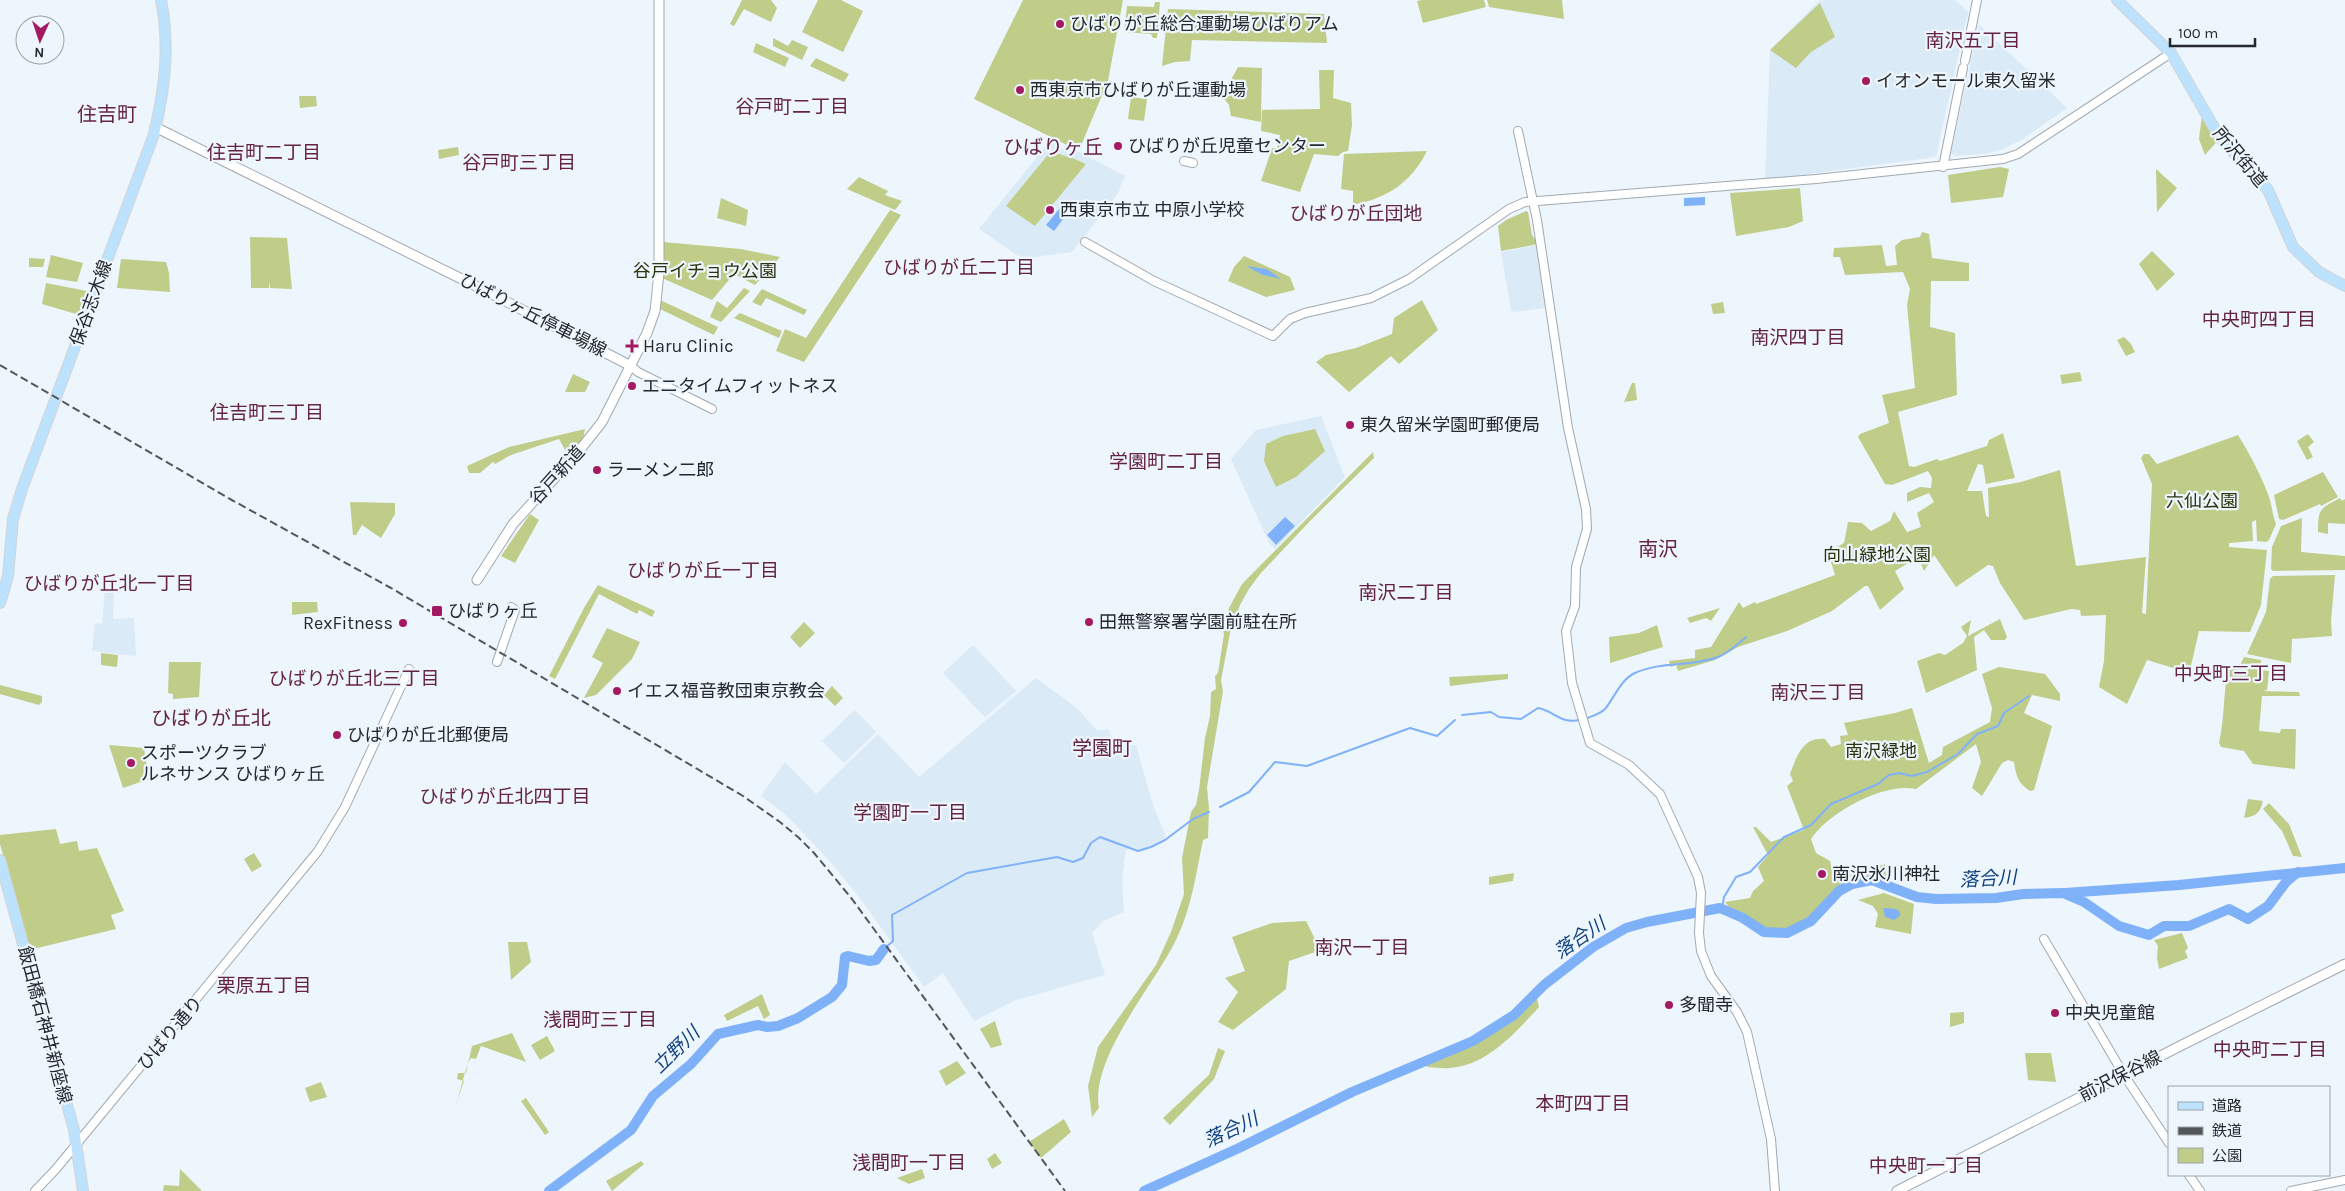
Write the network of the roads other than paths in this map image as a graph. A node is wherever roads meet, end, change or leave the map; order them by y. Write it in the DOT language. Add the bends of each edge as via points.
graph roads {
  1 [pos="161,0"];
  2 [pos="659,0"];
  3 [pos="1977,0"];
  4 [pos="2118,0"];
  5 [pos="2171,53"];
  6 [pos="155,127"];
  7 [pos="1518,131"];
  8 [pos="1184,161"];
  9 [pos="1192,163"];
  10 [pos="1943,167"];
  11 [pos="1533,200"];
  12 [pos="1085,242"];
  13 [pos="2345,286"];
  14 [pos="631,366"];
  15 [pos="712,409"];
  16 [pos="477,580"];
  17 [pos="0,603"];
  18 [pos="511,607"];
  19 [pos="497,662"];
  20 [pos="409,669"];
  21 [pos="0,860"];
  22 [pos="2044,939"];
  23 [pos="2345,964"];
  24 [pos="2124,1074"];
  25 [pos="2168,1141"];
  26 [pos="76,1144"];
  27 [pos="2190,1176"];
  28 [pos="2345,1180"];
  29 [pos="34,1191"];
  30 [pos="83,1191"];
  31 [pos="1775,1191"];
  32 [pos="1897,1191"];
  33 [pos="2200,1191"];
  34 [pos="2291,1191"];
  1 -- 6 [label="main road, 保谷志木線" via="167,61"];
  2 -- 14 [label="main road" via="658,282 651,321"];
  3 -- 10 [label="street"];
  4 -- 5 [label="main road, 所沢街道"];
  5 -- 10 [label="street" via="2018,154"];
  5 -- 13 [label="main road, 所沢街道" via="2220,138 2268,190 2293,247 2319,272"];
  6 -- 14 [label="main road, ひばりヶ丘停車場線"];
  6 -- 17 [label="main road, 保谷志木線" via="22,489 13,520 8,576"];
  7 -- 11 [label="street"];
  8 -- 9 [label="street"];
  10 -- 11 [label="street"];
  11 -- 12 [label="street" via="1510,209 1409,279 1371,298 1290,319 1273,336 1154,281"];
  11 -- 31 [label="street" via="1567,422 1586,509 1586,529 1576,567 1575,606 1566,631 1572,683 1588,739 1593,746 1629,766 1660,794 1698,877 1700,944 1706,967 1741,1018 1749,1039 1771,1139"];
  14 -- 15 [label="street"];
  14 -- 16 [label="main road, 谷戸新道" via="602,422 513,524"];
  18 -- 19 [label="street" via="515,610"];
  20 -- 26 [label="street, ひばり通り" via="345,807 318,850"];
  21 -- 26 [label="main road, 飯田橋石神井新座線"];
  22 -- 24 [label="street"];
  23 -- 24 [label="main road, 前沢保谷線"];
  24 -- 25 [label="street"];
  24 -- 32 [label="main road, 前沢保谷線"];
  26 -- 29 [label="street, ひばり通り"];
  26 -- 30 [label="main road, 飯田橋石神井新座線"];
  27 -- 33 [label="street"];
  28 -- 34 [label="street"];
}
